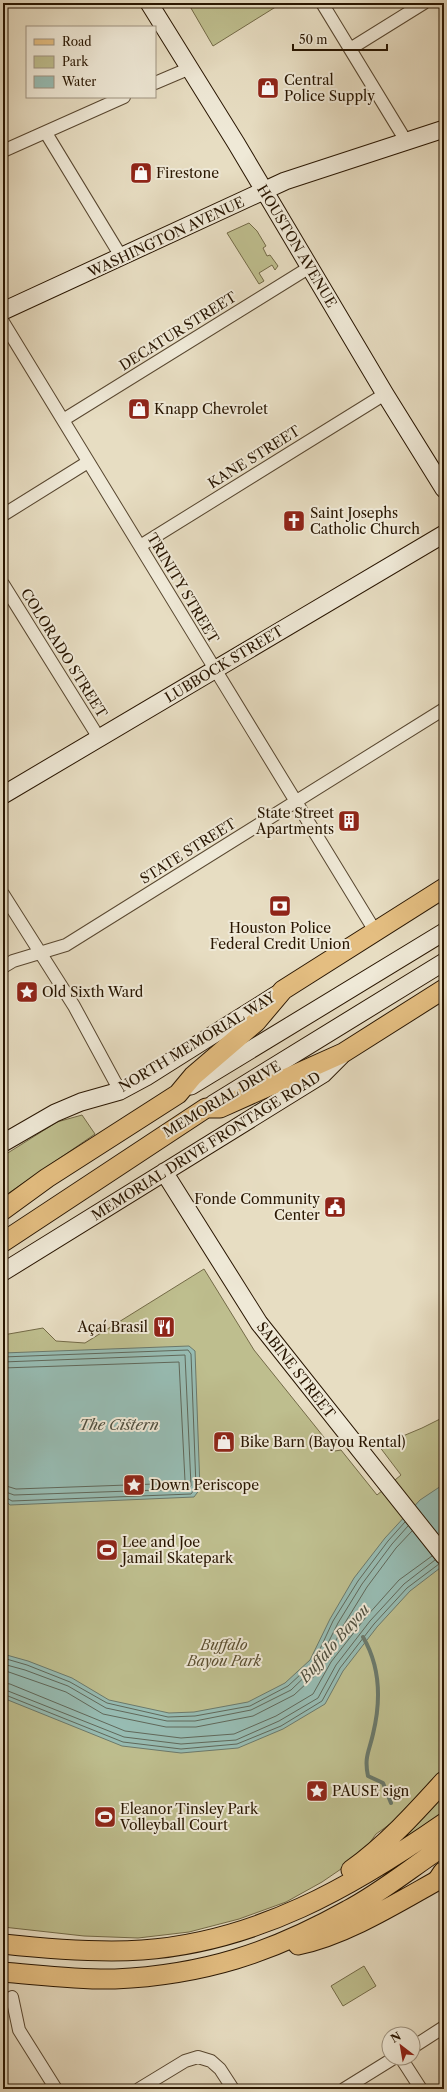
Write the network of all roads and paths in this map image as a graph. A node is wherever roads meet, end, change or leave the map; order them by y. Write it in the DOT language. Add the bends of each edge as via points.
graph roads {
  1 [pos="149,3"];
  2 [pos="322,3"];
  3 [pos="424,3"];
  4 [pos="350,49"];
  5 [pos="188,68"];
  6 [pos="156,83"];
  7 [pos="122,98"];
  8 [pos="444,129"];
  9 [pos="46,133"];
  10 [pos="406,141"];
  11 [pos="3,151"];
  12 [pos="264,191"];
  13 [pos="122,258"];
  14 [pos="310,267"];
  15 [pos="3,311"];
  16 [pos="3,322"];
  17 [pos="385,394"];
  18 [pos="63,420"];
  19 [pos="88,462"];
  20 [pos="444,489"];
  21 [pos="3,515"];
  22 [pos="444,534"];
  23 [pos="140,546"];
  24 [pos="3,584"];
  25 [pos="215,669"];
  26 [pos="444,709"];
  27 [pos="99,738"];
  28 [pos="3,795"];
  29 [pos="296,802"];
  30 [pos="444,888"];
  31 [pos="3,894"];
  32 [pos="375,931"];
  33 [pos="444,932"];
  34 [pos="39,954"];
  35 [pos="444,962"];
  36 [pos="3,968"];
  37 [pos="444,989"];
  38 [pos="283,990"];
  39 [pos="343,1054"];
  40 [pos="120,1091"];
  41 [pos="178,1094"];
  42 [pos="206,1108"];
  43 [pos="3,1143"];
  44 [pos="164,1172"];
  45 [pos="3,1210"];
  46 [pos="3,1242"];
  47 [pos="3,1272"];
  48 [pos="444,1556"];
  49 [pos="444,1781"];
  50 [pos="444,1823"];
  51 [pos="444,1846"];
  52 [pos="443,1878"];
  53 [pos="311,1903"];
  54 [pos="3,1933"];
  55 [pos="3,1944"];
  56 [pos="56,1948"];
  57 [pos="255,1953"];
  58 [pos="3,1972"];
  59 [pos="12,1997"];
  60 [pos="444,2027"];
  61 [pos="421,2041"];
  62 [pos="381,2066"];
  63 [pos="407,2066"];
  64 [pos="56,2089"];
  65 [pos="139,2089"];
  66 [pos="232,2089"];
  67 [pos="344,2089"];
  68 [pos="420,2089"];
  1 -- 5 [label="street, HOUSTON AVENUE"];
  2 -- 4 [label="street"];
  3 -- 4 [label="street"];
  4 -- 10 [label="street"];
  5 -- 6 [label="street"];
  5 -- 12 [label="street, HOUSTON AVENUE"];
  7 -- 9 [label="street"];
  8 -- 10 [label="street, WASHINGTON AVENUE"];
  9 -- 11 [label="street"];
  9 -- 13 [label="street"];
  10 -- 12 [label="street, WASHINGTON AVENUE" via="306,173"];
  12 -- 13 [label="street, WASHINGTON AVENUE"];
  12 -- 14 [label="street, HOUSTON AVENUE"];
  13 -- 15 [label="street, WASHINGTON AVENUE"];
  14 -- 17 [label="street, HOUSTON AVENUE"];
  14 -- 18 [label="street, DECATUR STREET"];
  16 -- 18 [label="street, TRINITY STREET"];
  17 -- 20 [label="street, HOUSTON AVENUE"];
  17 -- 23 [label="street, KANE STREET"];
  18 -- 19 [label="street, TRINITY STREET"];
  19 -- 21 [label="street"];
  19 -- 23 [label="street, TRINITY STREET"];
  22 -- 25 [label="street, LUBBOCK STREET"];
  23 -- 25 [label="street, TRINITY STREET"];
  24 -- 27 [label="street, COLORADO STREET"];
  25 -- 27 [label="street, LUBBOCK STREET"];
  25 -- 29 [label="street, TRINITY STREET"];
  26 -- 29 [label="street, STATE STREET"];
  27 -- 28 [label="street, LUBBOCK STREET"];
  29 -- 32 [label="street, TRINITY STREET"];
  29 -- 34 [label="street, STATE STREET" via="66,945"];
  30 -- 32 [label="main road"];
  31 -- 34 [label="street"];
  32 -- 38 [label="main road"];
  33 -- 41 [label="street, MEMORIAL DRIVE"];
  34 -- 36 [label="street, STATE STREET" via="13,961"];
  34 -- 40 [label="street" via="74,1006"];
  35 -- 42 [label="street, MEMORIAL DRIVE"];
  37 -- 39 [label="main road, MEMORIAL DRIVE FRONTAGE ROAD"];
  38 -- 40 [label="street, NORTH MEMORIAL WAY"];
  38 -- 41 [label="main road" via="256,1022 193,1076"];
  39 -- 42 [label="main road" via="220,1108"];
  39 -- 44 [label="street, MEMORIAL DRIVE FRONTAGE ROAD" via="323,1074"];
  40 -- 43 [label="street, NORTH MEMORIAL WAY" via="81,1102"];
  41 -- 45 [label="main road, MEMORIAL DRIVE" via="47,1178"];
  42 -- 46 [label="main road, MEMORIAL DRIVE"];
  44 -- 47 [label="street, MEMORIAL DRIVE FRONTAGE ROAD"];
  44 -- 48 [label="street, SABINE STREET" via="259,1323"];
  49 -- 53 [label="main road" via="413,1816 366,1860"];
  50 -- 53 [label="main road" via="356,1880"];
  51 -- 57 [label="main road" via="349,1910 302,1935"];
  52 -- 57 [label="main road" via="320,1940"];
  53 -- 56 [label="main road" via="259,1926 194,1943 141,1950"];
  54 -- 56 [label="main road"];
  55 -- 56 [label="main road"];
  57 -- 58 [label="main road" via="208,1968 179,1974 142,1977 107,1979"];
  59 -- 64 [label="street" via="19,2030"];
  60 -- 61 [label="street"];
  62 -- 67 [label="street"];
  63 -- 68 [label="street"];
  65 -- 66 [label="street" via="185,2061 198,2057 220,2068"];
}
